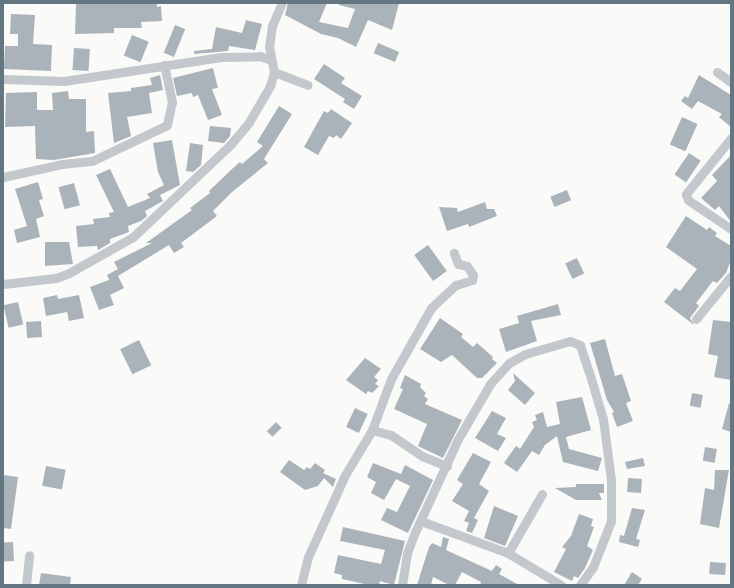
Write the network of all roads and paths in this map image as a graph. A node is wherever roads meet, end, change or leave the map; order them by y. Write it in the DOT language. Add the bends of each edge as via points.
graph roads {
  1 [pos="282,3"];
  2 [pos="269,46"];
  3 [pos="260,56"];
  4 [pos="271,60"];
  5 [pos="164,65"];
  6 [pos="274,72"];
  7 [pos="717,72"];
  8 [pos="3,79"];
  9 [pos="731,82"];
  10 [pos="308,85"];
  11 [pos="731,138"];
  12 [pos="3,177"];
  13 [pos="731,229"];
  14 [pos="454,253"];
  15 [pos="731,276"];
  16 [pos="3,284"];
  17 [pos="696,319"];
  18 [pos="372,430"];
  19 [pos="447,466"];
  20 [pos="542,494"];
  21 [pos="421,521"];
  22 [pos="508,553"];
  23 [pos="28,555"];
  24 [pos="26,585"];
  25 [pos="300,585"];
  26 [pos="402,585"];
  27 [pos="561,585"];
  28 [pos="580,585"];
  1 -- 2 [label="street" via="272,26"];
  2 -- 3 [label="street"];
  2 -- 4 [label="street"];
  3 -- 4 [label="street"];
  3 -- 5 [label="street" via="221,57"];
  4 -- 6 [label="street"];
  5 -- 8 [label="street" via="64,81"];
  5 -- 12 [label="street" via="172,102 167,125 92,161 62,164"];
  6 -- 10 [label="street"];
  6 -- 16 [label="street" via="262,102 230,145 133,237 70,274"];
  7 -- 9 [label="street"];
  11 -- 13 [label="street" via="686,194 688,200"];
  14 -- 18 [label="street" via="458,264 467,266 473,275 472,280 456,285 431,308 391,379"];
  15 -- 17 [label="street"];
  18 -- 19 [label="street" via="391,435 422,456"];
  18 -- 25 [label="street" via="345,475 308,557"];
  19 -- 21 [label="street"];
  19 -- 28 [label="street" via="458,439 490,384 509,363 525,354 570,342 580,345 603,419 611,480 611,521 593,567"];
  20 -- 22 [label="street"];
  21 -- 22 [label="street"];
  21 -- 26 [label="street" via="408,553"];
  22 -- 27 [label="street"];
  23 -- 24 [label="street"];
}
